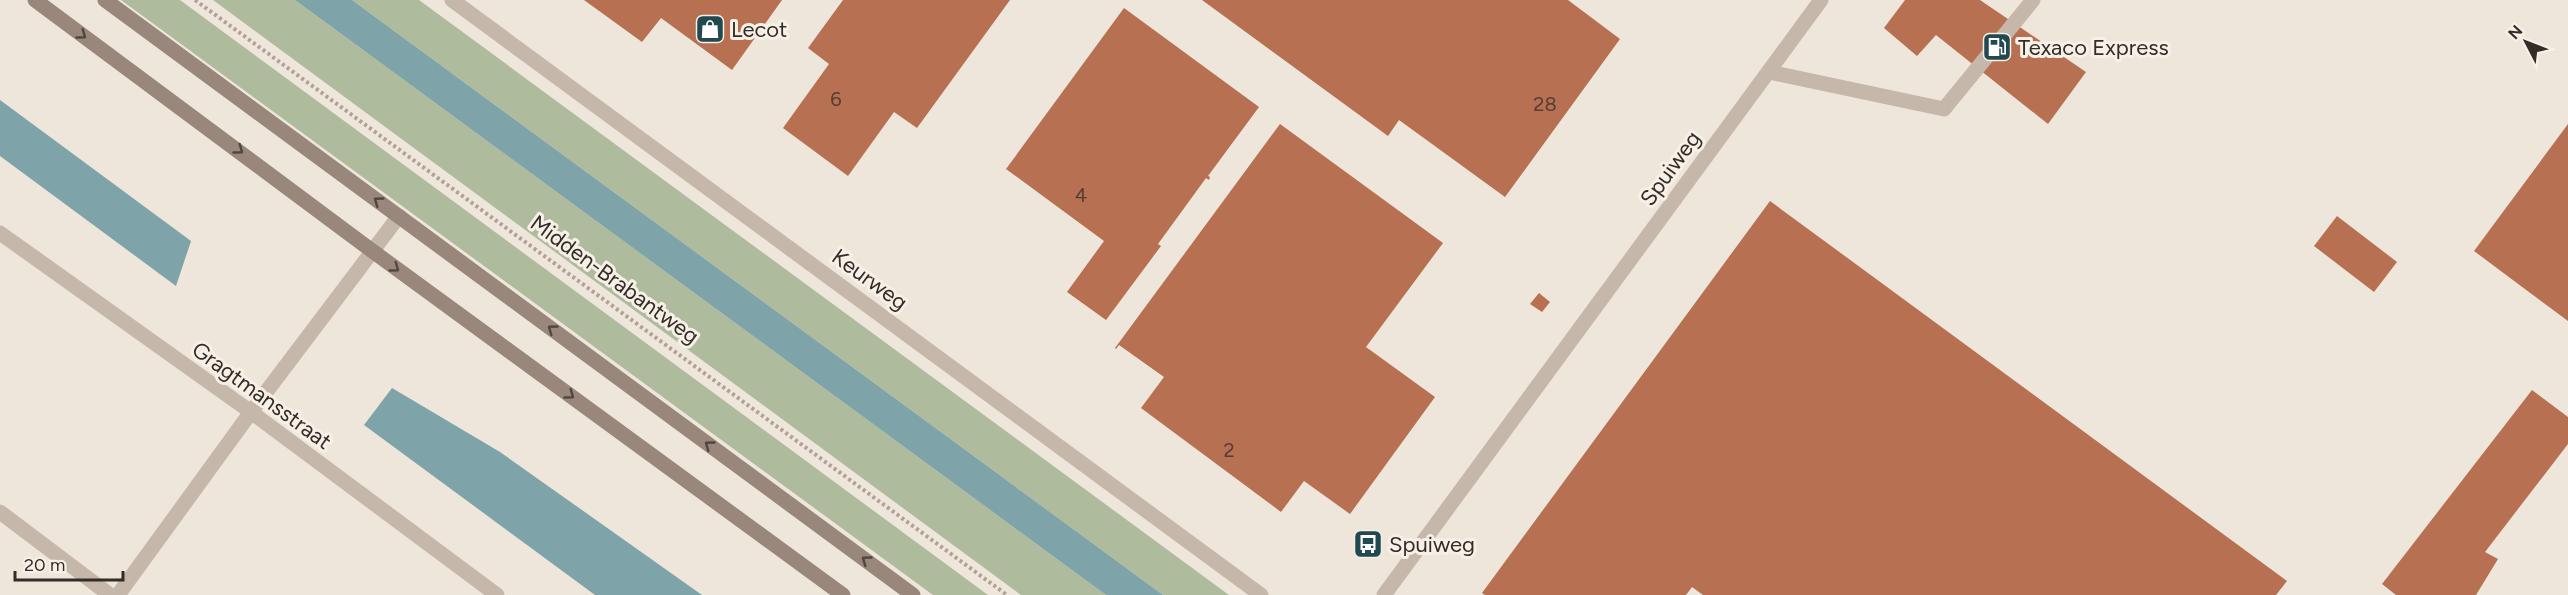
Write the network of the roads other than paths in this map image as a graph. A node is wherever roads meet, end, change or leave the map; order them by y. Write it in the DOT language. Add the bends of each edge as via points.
graph roads {
  1 [pos="35,0"];
  2 [pos="105,0"];
  3 [pos="452,0"];
  4 [pos="1821,0"];
  5 [pos="2033,0"];
  6 [pos="1769,72"];
  7 [pos="399,216"];
  8 [pos="0,233"];
  9 [pos="371,250"];
  10 [pos="251,412"];
  11 [pos="0,512"];
  12 [pos="110,595"];
  13 [pos="118,595"];
  14 [pos="496,595"];
  15 [pos="843,595"];
  16 [pos="913,595"];
  17 [pos="1262,595"];
  18 [pos="1384,595"];
  1 -- 9 [label="street, one-way"];
  7 -- 2 [label="street, one-way"];
  3 -- 17 [label="street, Keurweg"];
  4 -- 6 [label="street, Spuiweg"];
  5 -- 6 [label="street" via="1944,109"];
  6 -- 18 [label="street, Spuiweg"];
  7 -- 9 [label="street"];
  16 -- 7 [label="street, one-way"];
  8 -- 10 [label="street, Gragtmansstraat"];
  9 -- 10 [label="street"];
  9 -- 15 [label="street, one-way"];
  10 -- 13 [label="street"];
  10 -- 14 [label="street, Gragtmansstraat"];
  11 -- 12 [label="street"];
}
